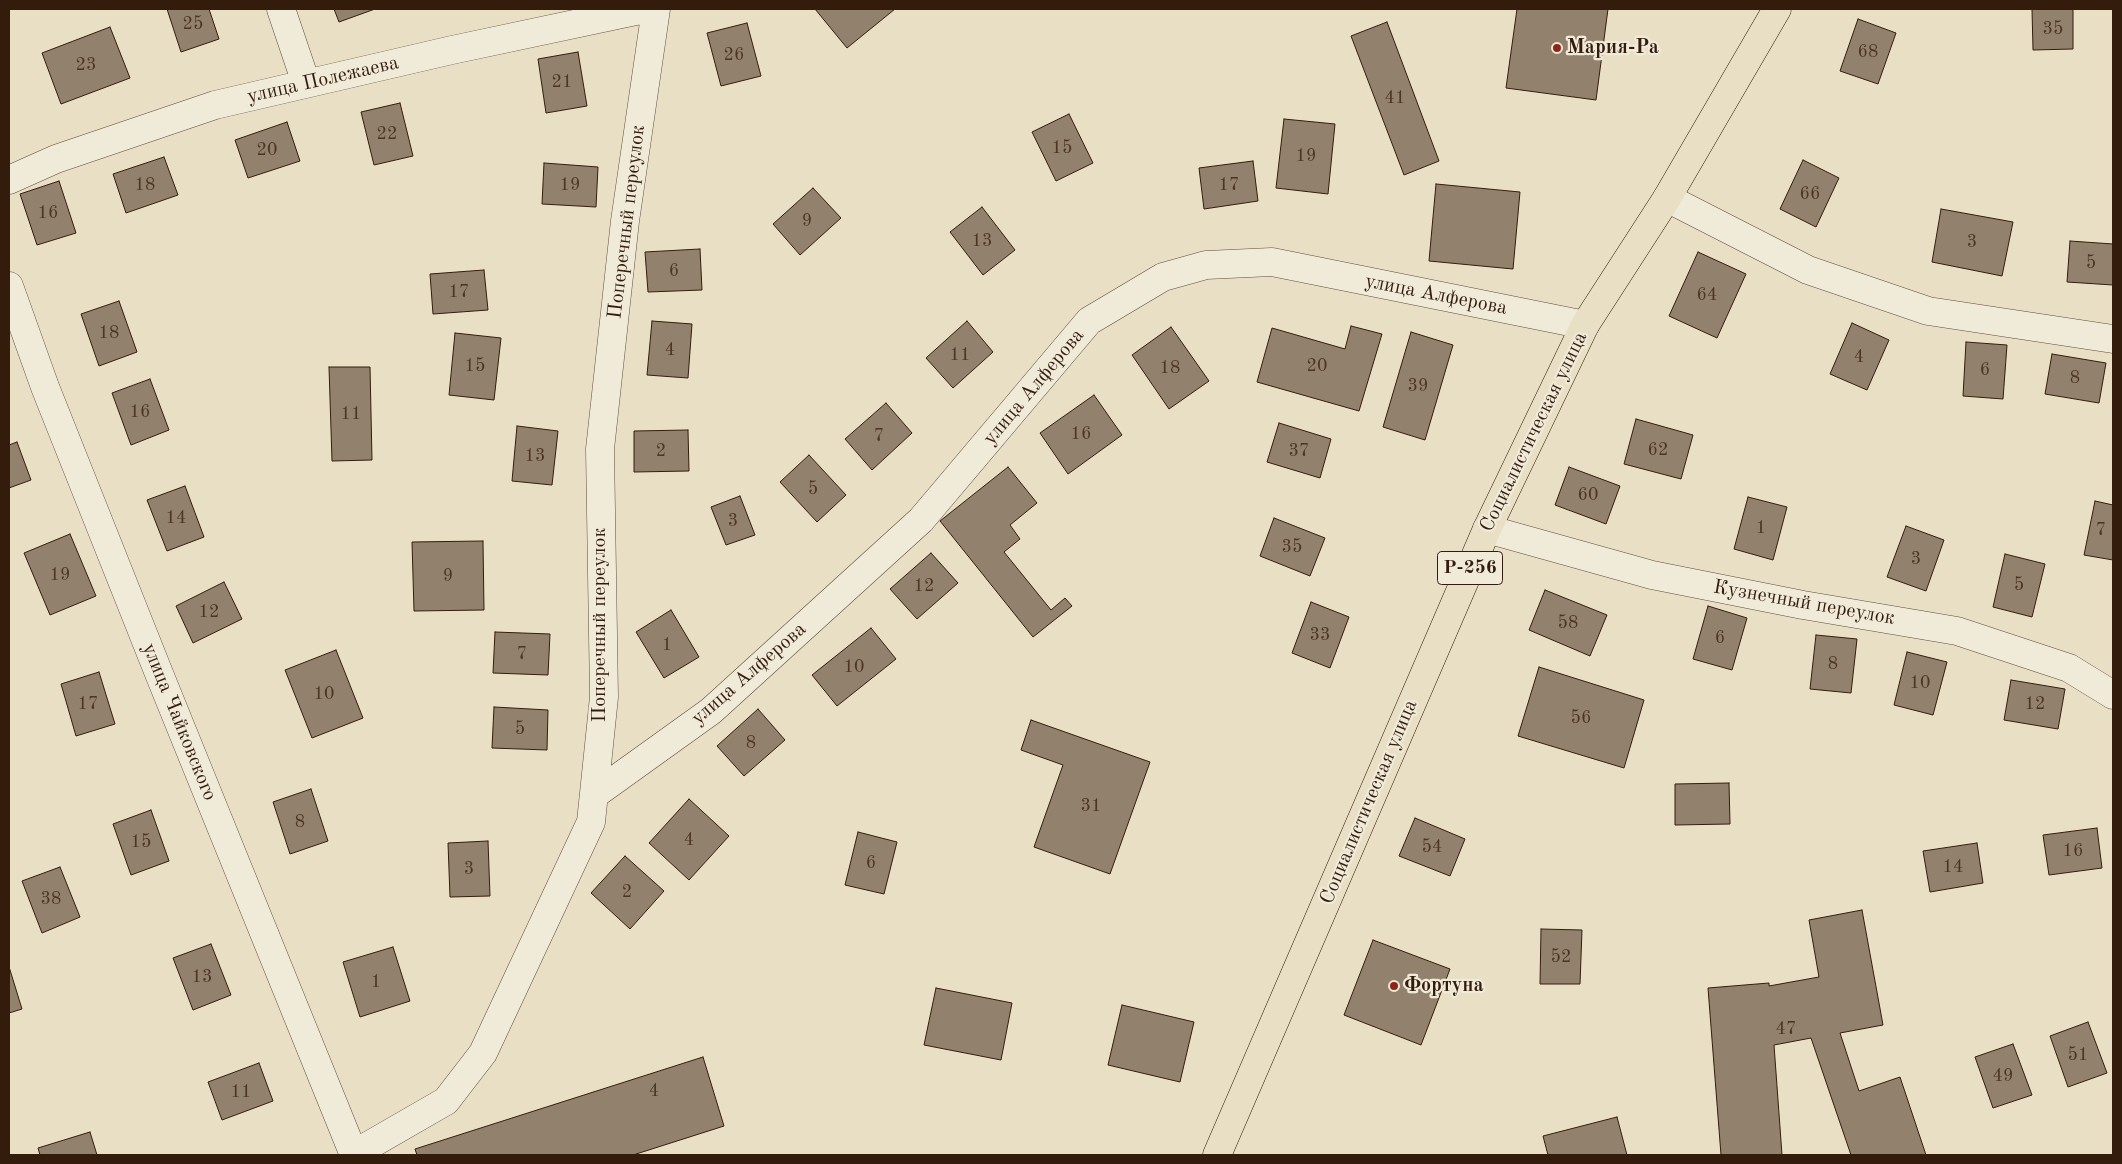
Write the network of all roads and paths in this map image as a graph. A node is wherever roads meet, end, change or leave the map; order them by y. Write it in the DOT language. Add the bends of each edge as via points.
graph roads {
  1 [pos="281,9"];
  2 [pos="645,9"];
  3 [pos="656,9"];
  4 [pos="1778,9"];
  5 [pos="306,83"];
  6 [pos="9,180"];
  7 [pos="1667,198"];
  8 [pos="9,286"];
  9 [pos="1585,325"];
  10 [pos="2113,338"];
  11 [pos="1487,529"];
  12 [pos="2113,695"];
  13 [pos="594,794"];
  14 [pos="354,1154"];
  15 [pos="1218,1155"];
  1 -- 5 [label="street"];
  2 -- 5 [label="street, улица Полежаева"];
  3 -- 13 [label="street, Поперечный переулок" via="626,221 600,450 604,697"];
  4 -- 7 [label="main road, Социалистическая улица / Р-256"];
  5 -- 6 [label="street, улица Полежаева" via="215,105 56,159"];
  7 -- 9 [label="main road, Социалистическая улица / Р-256"];
  7 -- 10 [label="street" via="1808,270 1928,311"];
  8 -- 14 [label="street, улица Чайковского" via="107,543"];
  9 -- 11 [label="main road, Социалистическая улица / Р-256"];
  9 -- 13 [label="street, улица Алферова" via="1272,262 1206,265 1163,277 1089,321 921,520 740,685 711,711"];
  11 -- 12 [label="street, Кузнечный переулок" via="1652,575 1957,631 2069,668"];
  11 -- 15 [label="main road, Социалистическая улица / Р-256"];
  13 -- 14 [label="street, Поперечный переулок" via="591,822 483,1053 446,1101"];
}
